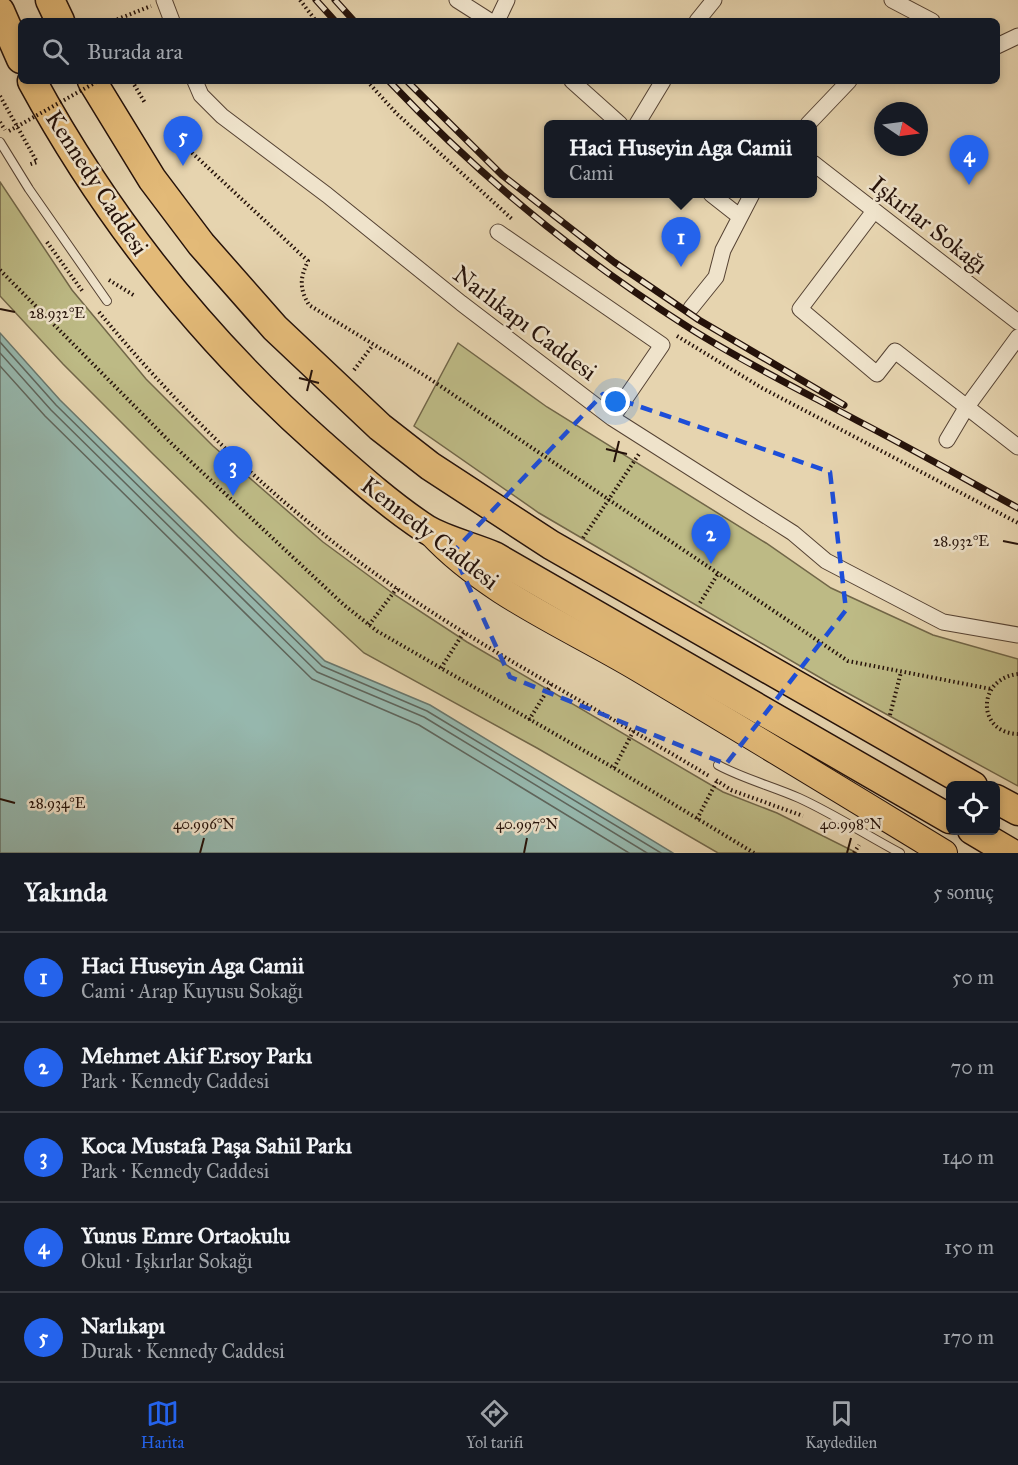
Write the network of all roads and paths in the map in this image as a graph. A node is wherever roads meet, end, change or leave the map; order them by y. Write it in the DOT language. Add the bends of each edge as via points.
graph roads {
  1 [pos="50,0"];
  2 [pos="300,0"];
  3 [pos="457,0"];
  4 [pos="507,0"];
  5 [pos="714,0"];
  6 [pos="892,0"];
  7 [pos="157,3"];
  8 [pos="0,11"];
  9 [pos="911,16"];
  10 [pos="59,18"];
  11 [pos="120,18"];
  12 [pos="170,18"];
  13 [pos="314,18"];
  14 [pos="485,18"];
  15 [pos="498,18"];
  16 [pos="699,18"];
  17 [pos="1018,36"];
  18 [pos="1000,45"];
  19 [pos="18,52"];
  20 [pos="34,84"];
  21 [pos="93,84"];
  22 [pos="94,84"];
  23 [pos="134,84"];
  24 [pos="196,84"];
  25 [pos="370,84"];
  26 [pos="575,84"];
  27 [pos="661,84"];
  28 [pos="846,84"];
  29 [pos="0,96"];
  30 [pos="145,104"];
  31 [pos="616,120"];
  32 [pos="639,120"];
  33 [pos="812,120"];
  34 [pos="17,126"];
  35 [pos="9,130"];
  36 [pos="170,137"];
  37 [pos="0,142"];
  38 [pos="38,162"];
  39 [pos="817,166"];
  40 [pos="716,198"];
  41 [pos="750,198"];
  42 [pos="874,212"];
  43 [pos="739,216"];
  44 [pos="517,223"];
  45 [pos="498,232"];
  46 [pos="46,240"];
  47 [pos="0,270"];
  48 [pos="84,293"];
  49 [pos="107,301"];
  50 [pos="691,308"];
  51 [pos="98,310"];
  52 [pos="1018,322"];
  53 [pos="1018,338"];
  54 [pos="689,344"];
  55 [pos="373,345"];
  56 [pos="353,371"];
  57 [pos="966,408"];
  58 [pos="612,418"];
  59 [pos="947,441"];
  60 [pos="1018,447"];
  61 [pos="640,453"];
  62 [pos="608,499"];
  63 [pos="1018,522"];
  64 [pos="428,530"];
  65 [pos="582,539"];
  66 [pos="719,573"];
  67 [pos="397,588"];
  68 [pos="699,604"];
  69 [pos="369,625"];
  70 [pos="464,632"];
  71 [pos="1018,635"];
  72 [pos="441,668"];
  73 [pos="901,672"];
  74 [pos="1018,674"];
  75 [pos="552,683"];
  76 [pos="991,689"];
  77 [pos="890,716"];
  78 [pos="529,720"];
  79 [pos="634,730"];
  80 [pos="1018,734"];
  81 [pos="718,765"];
  82 [pos="614,768"];
  83 [pos="717,781"];
  84 [pos="963,781"];
  85 [pos="1000,801"];
  86 [pos="1018,811"];
  87 [pos="946,816"];
  88 [pos="698,819"];
  89 [pos="811,820"];
  90 [pos="979,835"];
  91 [pos="849,839"];
  92 [pos="859,845"];
  93 [pos="864,848"];
  94 [pos="754,853"];
  95 [pos="854,853"];
  96 [pos="900,853"];
  97 [pos="945,853"];
  98 [pos="1011,853"];
  1 -- 10 [label="highway"];
  2 -- 13 [label="path"];
  3 -- 14 [label="street"];
  4 -- 15 [label="street"];
  5 -- 16 [label="street"];
  6 -- 9 [label="street"];
  7 -- 11 [label="path"];
  7 -- 12 [label="street"];
  8 -- 19 [label="highway"];
  17 -- 18 [label="street"];
  20 -- 64 [label="highway, Kennedy Caddesi" via="101,197 194,319 281,409 355,474"];
  21 -- 34 [label="path, bridge"];
  22 -- 84 [label="highway, Kennedy Caddesi" via="152,178 201,244 275,328 380,427 430,466 551,545"];
  23 -- 30 [label="path"];
  24 -- 58 [label="street, Narlıkapı Caddesi" via="222,116"];
  25 -- 44 [label="path" via="491,203"];
  26 -- 31 [label="street"];
  27 -- 32 [label="street"];
  28 -- 33 [label="street"];
  29 -- 34 [label="path"];
  34 -- 35 [label="path, bridge"];
  34 -- 38 [label="path"];
  36 -- 55 [label="path" via="188,149 308,261 301,276 301,292 309,305"];
  37 -- 49 [label="lane"];
  39 -- 42 [label="street, Işkırlar Sokağı"];
  40 -- 43 [label="street"];
  41 -- 43 [label="street"];
  42 -- 52 [label="street, Işkırlar Sokağı"];
  42 -- 57 [label="street" via="800,309 877,374 895,351"];
  43 -- 50 [label="street" via="723,250 716,278"];
  45 -- 58 [label="street" via="662,345"];
  46 -- 48 [label="path"];
  47 -- 69 [label="path" via="172,444"];
  51 -- 67 [label="path" via="163,384 243,464 338,546"];
  53 -- 57 [label="street"];
  54 -- 63 [label="path" via="762,388"];
  55 -- 56 [label="path"];
  55 -- 62 [label="path"];
  57 -- 59 [label="street"];
  57 -- 60 [label="street"];
  58 -- 71 [label="street, Narlıkapı Caddesi" via="793,533 826,561 943,621"];
  61 -- 62 [label="path"];
  62 -- 65 [label="path"];
  62 -- 66 [label="path"];
  64 -- 87 [label="highway" via="494,556"];
  64 -- 97 [label="main road, Kennedy Caddesi" via="454,558 479,576"];
  66 -- 68 [label="path"];
  66 -- 73 [label="path" via="848,661"];
  67 -- 69 [label="path"];
  67 -- 70 [label="path"];
  69 -- 72 [label="path"];
  70 -- 72 [label="path"];
  70 -- 75 [label="path"];
  72 -- 78 [label="path"];
  73 -- 76 [label="path"];
  73 -- 77 [label="path"];
  74 -- 76 [label="path" via="1000,679"];
  75 -- 78 [label="path"];
  75 -- 79 [label="path"];
  76 -- 80 [label="path" via="986,705 994,724"];
  78 -- 82 [label="path"];
  79 -- 82 [label="path"];
  79 -- 83 [label="path"];
  81 -- 96 [label="lane" via="851,823"];
  82 -- 88 [label="path"];
  83 -- 88 [label="path"];
  83 -- 89 [label="path"];
  85 -- 86 [label="highway"];
  88 -- 94 [label="path"];
  90 -- 98 [label="highway"];
  91 -- 92 [label="path"];
  92 -- 93 [label="path"];
  92 -- 95 [label="path"];
}
